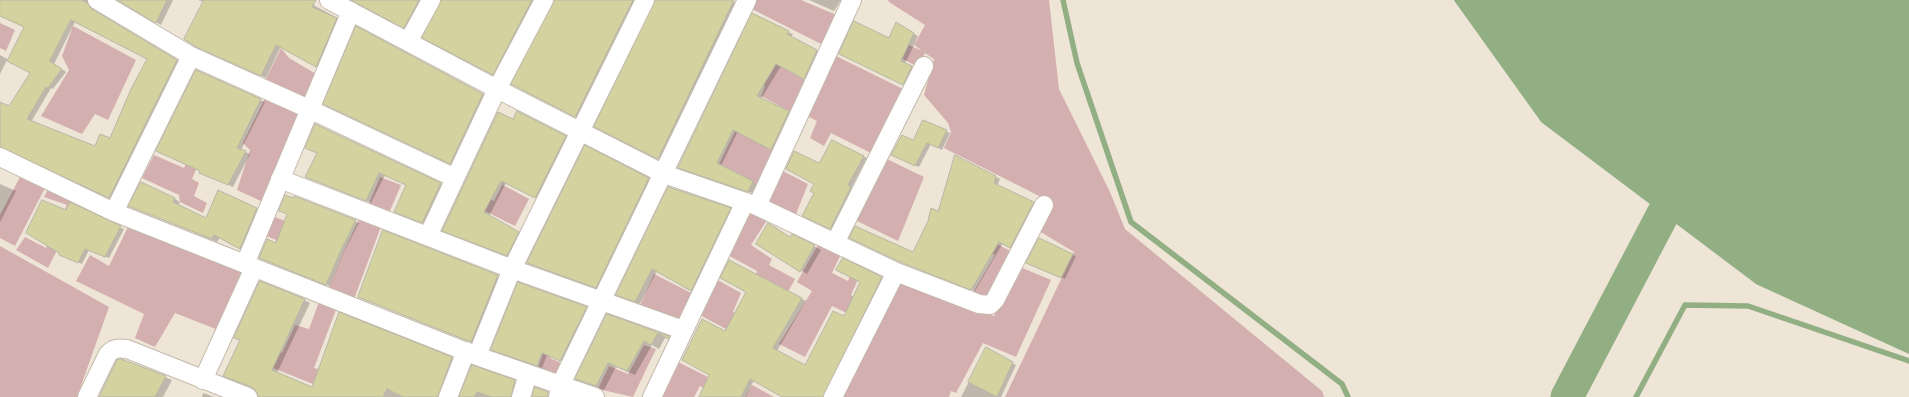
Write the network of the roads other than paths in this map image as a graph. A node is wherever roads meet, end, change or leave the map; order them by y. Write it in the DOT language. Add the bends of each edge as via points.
graph roads {
  1 [pos="97,0"];
  2 [pos="329,0"];
  3 [pos="431,0"];
  4 [pos="544,0"];
  5 [pos="645,0"];
  6 [pos="747,0"];
  7 [pos="852,0"];
  8 [pos="351,12"];
  9 [pos="408,42"];
  10 [pos="191,56"];
  11 [pos="924,66"];
  12 [pos="497,89"];
  13 [pos="309,109"];
  14 [pos="580,131"];
  15 [pos="0,157"];
  16 [pos="664,174"];
  17 [pos="456,178"];
  18 [pos="280,179"];
  19 [pos="751,204"];
  20 [pos="1044,205"];
  21 [pos="114,212"];
  22 [pos="428,236"];
  23 [pos="834,243"];
  24 [pos="250,266"];
  25 [pos="512,268"];
  26 [pos="896,272"];
  27 [pos="601,302"];
  28 [pos="683,330"];
  29 [pos="471,353"];
  30 [pos="528,374"];
  31 [pos="203,380"];
  32 [pos="560,391"];
  33 [pos="87,397"];
  34 [pos="248,397"];
  35 [pos="448,397"];
  36 [pos="521,397"];
  37 [pos="595,397"];
  38 [pos="652,397"];
  39 [pos="833,397"];
  1 -- 10 [label="street"];
  2 -- 8 [label="street"];
  3 -- 9 [label="street"];
  4 -- 12 [label="street"];
  5 -- 14 [label="street"];
  6 -- 16 [label="street"];
  7 -- 19 [label="street"];
  8 -- 9 [label="street"];
  8 -- 13 [label="street"];
  9 -- 12 [label="street"];
  10 -- 13 [label="street"];
  10 -- 21 [label="street"];
  11 -- 23 [label="street"];
  12 -- 14 [label="street"];
  12 -- 17 [label="street"];
  13 -- 17 [label="street"];
  13 -- 18 [label="street"];
  14 -- 16 [label="street"];
  14 -- 25 [label="street"];
  15 -- 21 [label="street"];
  16 -- 19 [label="street"];
  16 -- 27 [label="street"];
  17 -- 22 [label="street"];
  18 -- 22 [label="street"];
  18 -- 24 [label="street"];
  19 -- 23 [label="street"];
  19 -- 28 [label="street"];
  20 -- 26 [label="street" via="990,305 979,304"];
  21 -- 24 [label="street"];
  22 -- 25 [label="street"];
  23 -- 26 [label="street"];
  24 -- 29 [label="street"];
  24 -- 31 [label="street"];
  25 -- 27 [label="street"];
  25 -- 29 [label="street"];
  26 -- 39 [label="street"];
  27 -- 28 [label="street"];
  27 -- 32 [label="street"];
  28 -- 38 [label="street"];
  29 -- 30 [label="street"];
  29 -- 35 [label="street"];
  30 -- 32 [label="street"];
  30 -- 36 [label="street"];
  31 -- 33 [label="street" via="127,349 118,348 108,354"];
  31 -- 34 [label="street"];
  32 -- 37 [label="street"];
}
